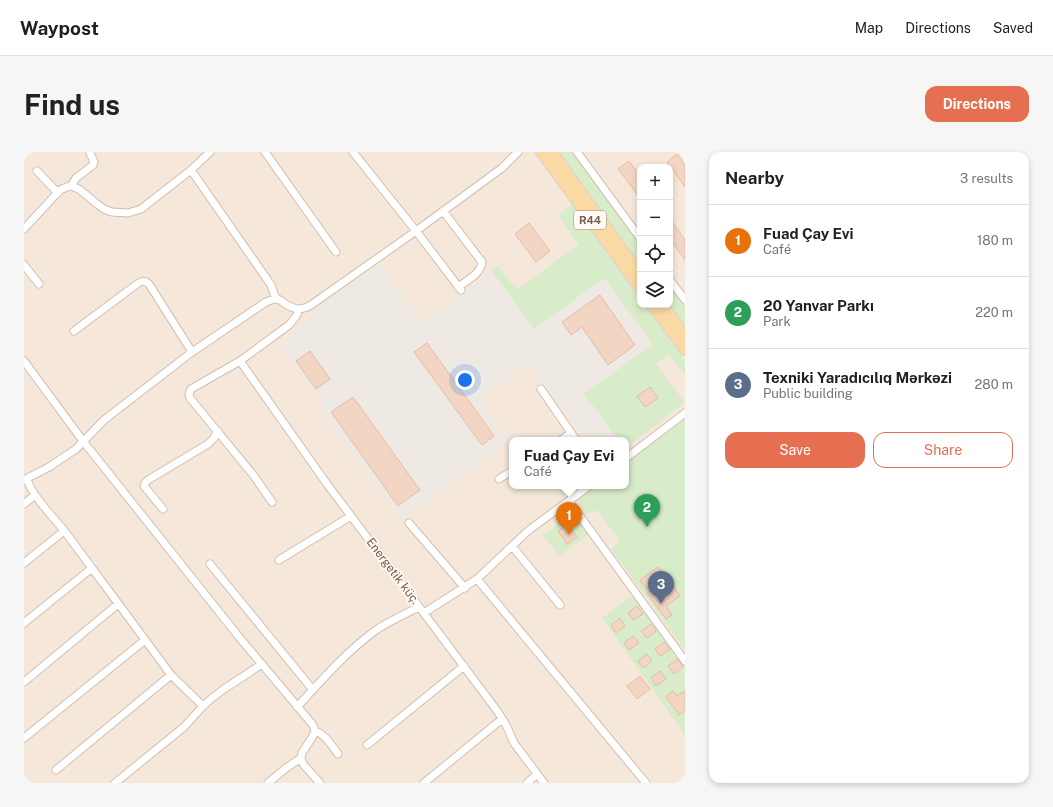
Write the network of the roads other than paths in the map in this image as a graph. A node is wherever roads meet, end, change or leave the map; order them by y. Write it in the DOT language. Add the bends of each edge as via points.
graph roads {
  1 [pos="210,152"];
  2 [pos="265,152"];
  3 [pos="353,152"];
  4 [pos="518,152"];
  5 [pos="541,152"];
  6 [pos="552,152"];
  7 [pos="577,152"];
  8 [pos="90,153"];
  9 [pos="191,170"];
  10 [pos="37,171"];
  11 [pos="71,186"];
  12 [pos="58,193"];
  13 [pos="443,211"];
  14 [pos="24,229"];
  15 [pos="416,231"];
  16 [pos="639,236"];
  17 [pos="336,252"];
  18 [pos="24,265"];
  19 [pos="639,272"];
  20 [pos="39,284"];
  21 [pos="637,284"];
  22 [pos="673,284"];
  23 [pos="276,299"];
  24 [pos="685,300"];
  25 [pos="654,308"];
  26 [pos="665,308"];
  27 [pos="298,310"];
  28 [pos="74,331"];
  29 [pos="685,336"];
  30 [pos="685,350"];
  31 [pos="192,352"];
  32 [pos="240,361"];
  33 [pos="24,362"];
  34 [pos="541,388"];
  35 [pos="685,413"];
  36 [pos="218,431"];
  37 [pos="571,433"];
  38 [pos="565,437"];
  39 [pos="574,437"];
  40 [pos="84,441"];
  41 [pos="629,456"];
  42 [pos="509,473"];
  43 [pos="25,479"];
  44 [pos="499,479"];
  45 [pos="585,489"];
  46 [pos="35,495"];
  47 [pos="272,502"];
  48 [pos="569,502"];
  49 [pos="24,504"];
  50 [pos="163,510"];
  51 [pos="351,516"];
  52 [pos="409,523"];
  53 [pos="64,531"];
  54 [pos="512,546"];
  55 [pos="279,560"];
  56 [pos="24,563"];
  57 [pos="210,564"];
  58 [pos="92,568"];
  59 [pos="478,579"];
  60 [pos="465,588"];
  61 [pos="118,604"];
  62 [pos="560,605"];
  63 [pos="422,610"];
  64 [pos="24,623"];
  65 [pos="145,640"];
  66 [pos="685,661"];
  67 [pos="262,664"];
  68 [pos="464,666"];
  69 [pos="171,675"];
  70 [pos="24,682"];
  71 [pos="313,690"];
  72 [pos="203,706"];
  73 [pos="297,707"];
  74 [pos="502,719"];
  75 [pos="315,731"];
  76 [pos="24,738"];
  77 [pos="367,745"];
  78 [pos="338,754"];
  79 [pos="301,758"];
  80 [pos="56,770"];
  81 [pos="537,774"];
  82 [pos="115,783"];
  83 [pos="268,783"];
  84 [pos="320,783"];
  85 [pos="424,783"];
  86 [pos="527,783"];
  87 [pos="544,783"];
  88 [pos="646,783"];
  1 -- 9 [label="street"];
  2 -- 17 [label="street"];
  3 -- 15 [label="street"];
  4 -- 13 [label="street" via="502,168"];
  5 -- 21 [label="main road, R44"];
  6 -- 19 [label="main road, R44"];
  7 -- 16 [label="street"];
  8 -- 11 [label="street" via="93,164 76,178"];
  9 -- 11 [label="street" via="141,209 128,213 104,209"];
  9 -- 23 [label="street" via="271,285"];
  10 -- 12 [label="street"];
  11 -- 12 [label="street"];
  12 -- 14 [label="street"];
  13 -- 15 [label="street"];
  13 -- 15 [label="street" via="482,262 477,273 460,288"];
  15 -- 27 [label="street" via="311,305"];
  18 -- 20 [label="street"];
  22 -- 24 [label="street"];
  23 -- 27 [label="street"];
  23 -- 31 [label="street" via="266,302"];
  25 -- 30 [label="main road"];
  26 -- 29 [label="main road"];
  27 -- 32 [label="street" via="289,325"];
  28 -- 31 [label="street" via="142,281 149,284"];
  31 -- 40 [label="street" via="104,420"];
  32 -- 36 [label="street" via="191,389 189,394"];
  32 -- 51 [label="street, Energetik küç."];
  33 -- 40 [label="street"];
  34 -- 37 [label="street"];
  35 -- 41 [label="street"];
  36 -- 47 [label="street"];
  36 -- 50 [label="street" via="208,444 145,483 144,486"];
  37 -- 38 [label="street"];
  37 -- 39 [label="street"];
  40 -- 43 [label="street" via="49,467"];
  40 -- 67 [label="street"];
  42 -- 44 [label="street"];
  43 -- 46 [label="street"];
  45 -- 48 [label="street"];
  46 -- 49 [label="street"];
  46 -- 53 [label="street"];
  48 -- 54 [label="street" via="529,530"];
  48 -- 66 [label="street"];
  51 -- 55 [label="street"];
  51 -- 63 [label="street, Energetik küç."];
  52 -- 60 [label="street"];
  53 -- 56 [label="street"];
  53 -- 58 [label="street"];
  54 -- 59 [label="street"];
  54 -- 62 [label="street"];
  57 -- 71 [label="street"];
  58 -- 61 [label="street"];
  58 -- 64 [label="street"];
  59 -- 60 [label="street"];
  59 -- 88 [label="street"];
  60 -- 63 [label="street"];
  61 -- 65 [label="street"];
  61 -- 70 [label="street"];
  63 -- 68 [label="street, Energetik küç."];
  63 -- 71 [label="street" via="377,630 340,661"];
  65 -- 69 [label="street"];
  65 -- 76 [label="street"];
  67 -- 72 [label="street"];
  67 -- 73 [label="street"];
  68 -- 74 [label="street, Energetik küç."];
  68 -- 77 [label="street"];
  69 -- 72 [label="street"];
  69 -- 80 [label="street"];
  71 -- 73 [label="street"];
  72 -- 82 [label="street" via="184,727"];
  73 -- 75 [label="street"];
  74 -- 81 [label="street, Energetik küç." via="514,743"];
  74 -- 85 [label="street"];
  75 -- 78 [label="street" via="320,732"];
  75 -- 79 [label="street"];
  79 -- 83 [label="street"];
  79 -- 84 [label="street" via="303,764"];
  81 -- 86 [label="street"];
  81 -- 87 [label="street, Energetik küç."];
}
